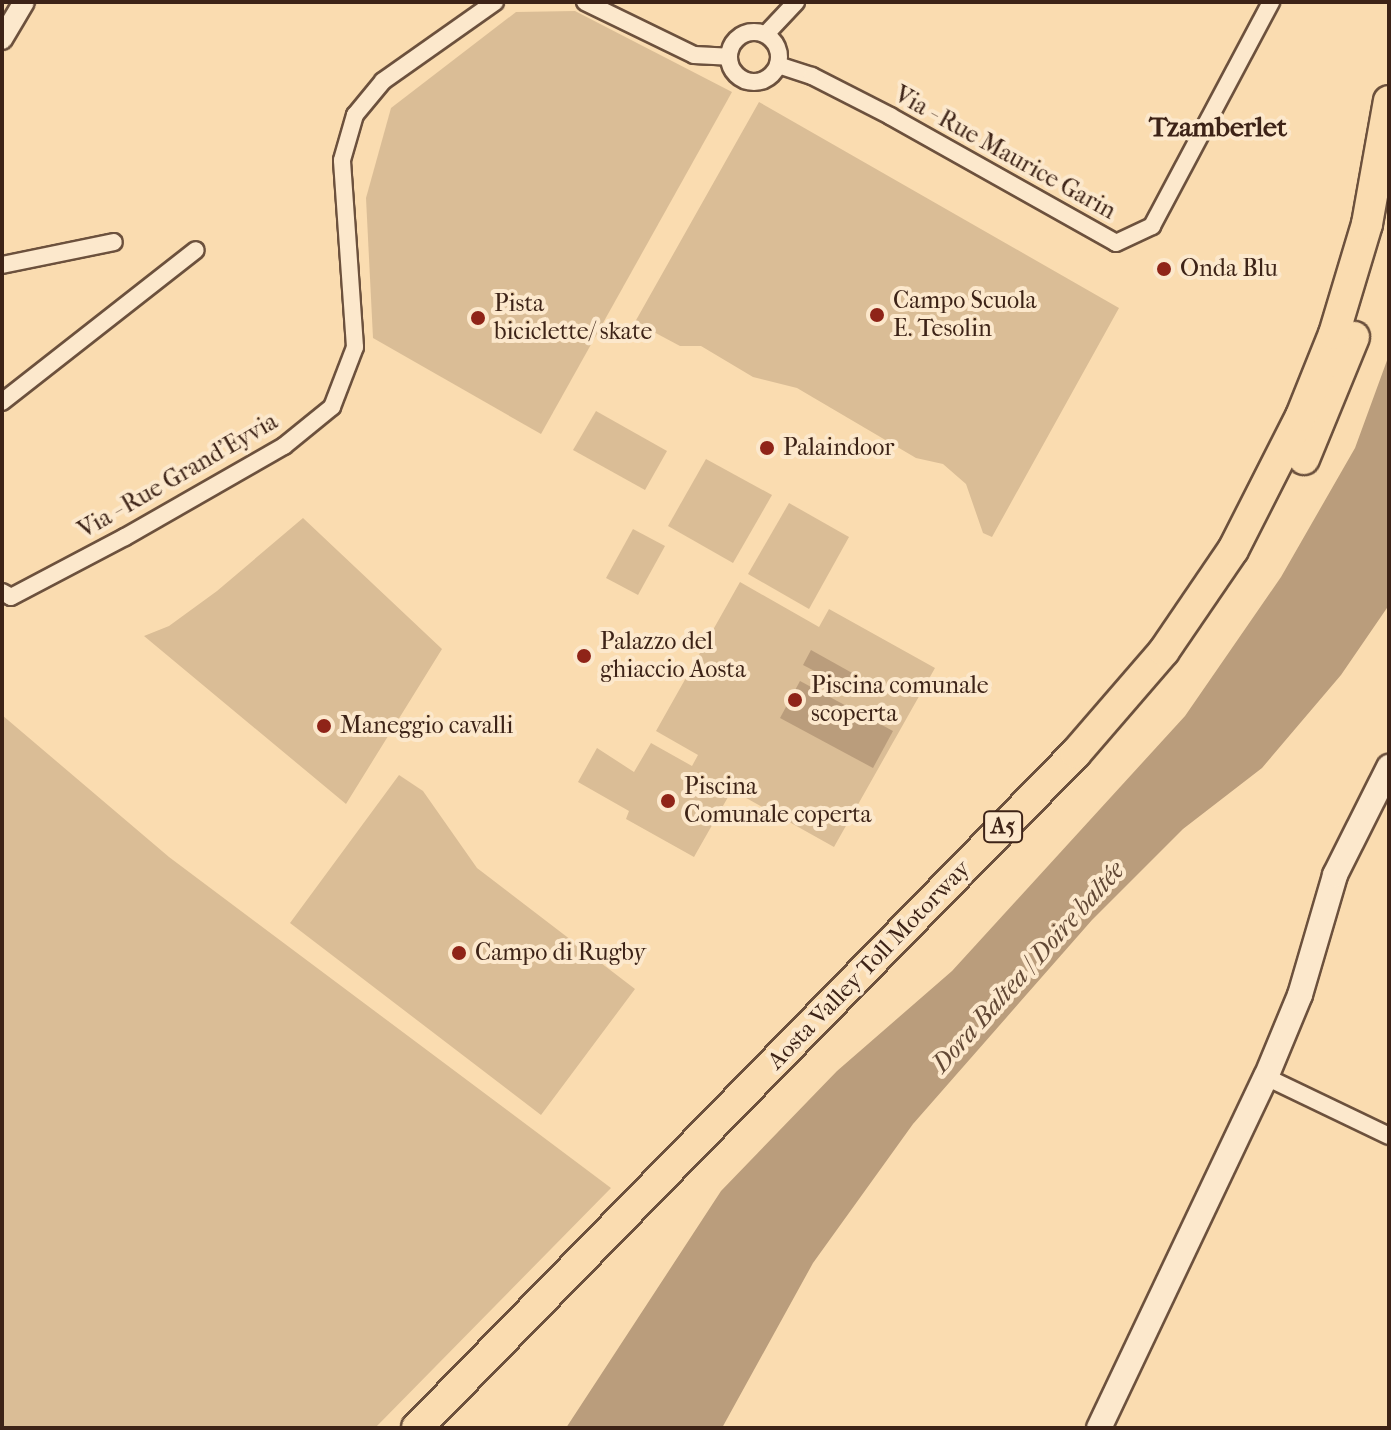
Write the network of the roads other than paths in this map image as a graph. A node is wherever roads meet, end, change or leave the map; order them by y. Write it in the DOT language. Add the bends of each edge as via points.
graph roads {
  1 [pos="24,2"];
  2 [pos="495,2"];
  3 [pos="585,2"];
  4 [pos="796,2"];
  5 [pos="1271,2"];
  6 [pos="766,34"];
  7 [pos="2,39"];
  8 [pos="729,57"];
  9 [pos="778,65"];
  10 [pos="1389,101"];
  11 [pos="1389,201"];
  12 [pos="114,242"];
  13 [pos="196,250"];
  14 [pos="2,265"];
  15 [pos="2,402"];
  16 [pos="2,592"];
  17 [pos="1389,767"];
  18 [pos="1266,1077"];
  19 [pos="1389,1136"];
  20 [pos="417,1428"];
  21 [pos="442,1428"];
  22 [pos="1099,1428"];
  1 -- 7 [label="street"];
  2 -- 16 [label="street, Via - Rue Grand'Eyvia" via="383,81 355,115 342,160 355,347 332,407 284,446 138,529 11,597"];
  3 -- 8 [label="street" via="686,52"];
  4 -- 6 [label="street"];
  5 -- 9 [label="street, Via - Rue Maurice Garin" via="1152,226 1116,243 890,116 812,76"];
  6 -- 8 [label="street" via="743,34"];
  6 -- 9 [label="street" via="778,48"];
  8 -- 9 [label="street" via="733,71 750,82 769,78"];
  10 -- 20 [label="highway, Aosta Valley Toll Motorway / A5" via="1367,224 1334,334 1301,416 1233,550 1164,651 1076,753"];
  11 -- 21 [label="highway, Aosta Valley Toll Motorway / A5" via="1361,314 1327,411 1251,559 1177,664 1090,766"];
  12 -- 14 [label="street"];
  13 -- 15 [label="street"];
  17 -- 18 [label="main road" via="1335,875 1300,995"];
  18 -- 19 [label="street"];
  18 -- 22 [label="main road"];
}
